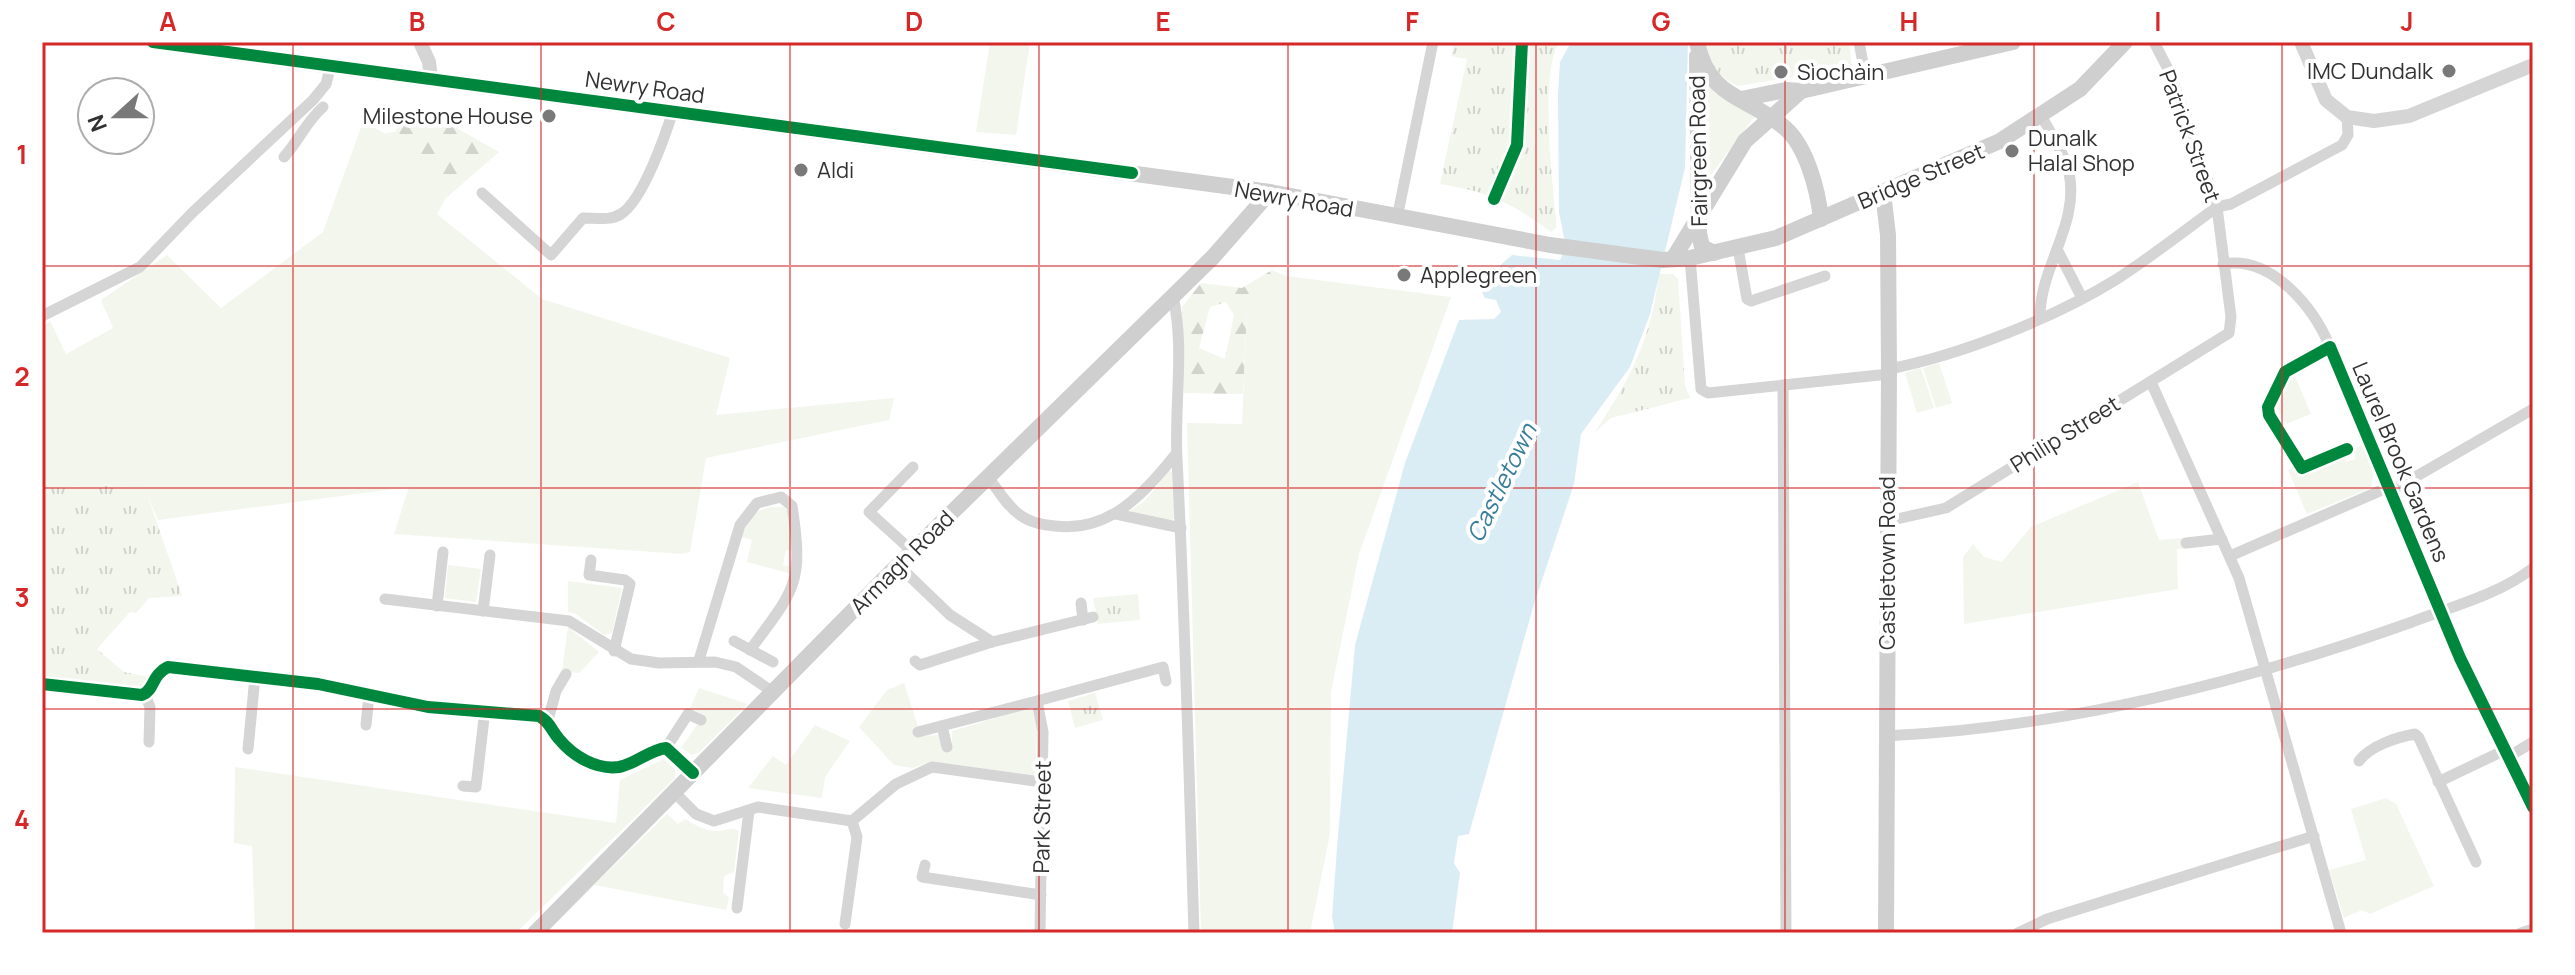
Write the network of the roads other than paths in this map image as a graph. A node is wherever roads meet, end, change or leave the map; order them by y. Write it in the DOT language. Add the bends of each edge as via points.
graph roads {
  1 [pos="153,42"];
  2 [pos="420,42"];
  3 [pos="1433,42"];
  4 [pos="1697,42"];
  5 [pos="1859,42"];
  6 [pos="2011,42"];
  7 [pos="2154,42"];
  8 [pos="2301,42"];
  9 [pos="2118,44"];
  10 [pos="331,65"];
  11 [pos="2532,66"];
  12 [pos="1865,74"];
  13 [pos="431,79"];
  14 [pos="2320,84"];
  15 [pos="1801,91"];
  16 [pos="1741,99"];
  17 [pos="323,107"];
  18 [pos="673,111"];
  19 [pos="1768,117"];
  20 [pos="2042,117"];
  21 [pos="2347,117"];
  22 [pos="2362,119"];
  23 [pos="282,129"];
  24 [pos="295,145"];
  25 [pos="284,157"];
  26 [pos="1270,192"];
  27 [pos="482,193"];
  28 [pos="1883,193"];
  29 [pos="2217,207"];
  30 [pos="1397,218"];
  31 [pos="1698,218"];
  32 [pos="1821,219"];
  33 [pos="1738,248"];
  34 [pos="2057,249"];
  35 [pos="1714,253"];
  36 [pos="1675,259"];
  37 [pos="2223,264"];
  38 [pos="1825,276"];
  39 [pos="1173,296"];
  40 [pos="2082,298"];
  41 [pos="42,316"];
  42 [pos="2040,318"];
  43 [pos="2231,326"];
  44 [pos="2330,347"];
  45 [pos="1889,371"];
  46 [pos="2151,382"];
  47 [pos="1783,386"];
  48 [pos="2533,409"];
  49 [pos="2347,449"];
  50 [pos="1176,454"];
  51 [pos="913,467"];
  52 [pos="988,477"];
  53 [pos="2390,489"];
  54 [pos="1116,514"];
  55 [pos="1888,521"];
  56 [pos="1181,528"];
  57 [pos="2222,539"];
  58 [pos="2186,543"];
  59 [pos="912,551"];
  60 [pos="443,552"];
  61 [pos="490,555"];
  62 [pos="2230,556"];
  63 [pos="591,560"];
  64 [pos="898,565"];
  65 [pos="2533,568"];
  66 [pos="385,599"];
  67 [pos="1081,603"];
  68 [pos="437,606"];
  69 [pos="483,611"];
  70 [pos="2441,611"];
  71 [pos="734,641"];
  72 [pos="992,642"];
  73 [pos="750,650"];
  74 [pos="614,651"];
  75 [pos="699,660"];
  76 [pos="915,661"];
  77 [pos="773,662"];
  78 [pos="2265,671"];
  79 [pos="566,674"];
  80 [pos="255,677"];
  81 [pos="1166,681"];
  82 [pos="42,684"];
  83 [pos="773,692"];
  84 [pos="145,694"];
  85 [pos="369,695"];
  86 [pos="1037,701"];
  87 [pos="485,710"];
  88 [pos="548,720"];
  89 [pos="701,720"];
  90 [pos="366,725"];
  91 [pos="942,726"];
  92 [pos="918,732"];
  93 [pos="1885,736"];
  94 [pos="149,742"];
  95 [pos="2533,742"];
  96 [pos="947,747"];
  97 [pos="666,748"];
  98 [pos="248,749"];
  99 [pos="2507,754"];
  100 [pos="2359,761"];
  101 [pos="693,773"];
  102 [pos="1042,782"];
  103 [pos="2438,782"];
  104 [pos="463,786"];
  105 [pos="674,792"];
  106 [pos="2533,807"];
  107 [pos="749,811"];
  108 [pos="852,821"];
  109 [pos="2314,836"];
  110 [pos="2476,862"];
  111 [pos="925,865"];
  112 [pos="725,883"];
  113 [pos="740,884"];
  114 [pos="1041,895"];
  115 [pos="737,908"];
  116 [pos="845,924"];
  117 [pos="2533,929"];
  118 [pos="535,933"];
  119 [pos="1040,933"];
  120 [pos="1194,933"];
  121 [pos="1786,933"];
  122 [pos="1886,933"];
  123 [pos="2018,933"];
  124 [pos="2341,933"];
  125 [pos="2521,933"];
  1 -- 10 [label="main road, Newry Road"];
  2 -- 13 [label="street"];
  3 -- 30 [label="street"];
  4 -- 16 [label="main road" via="1713,81"];
  4 -- 31 [label="main road, Fairgreen Road"];
  5 -- 12 [label="street"];
  6 -- 12 [label="main road"];
  7 -- 29 [label="street, Patrick Street"];
  8 -- 14 [label="street"];
  9 -- 20 [label="main road, Bridge Street" via="2080,89"];
  10 -- 13 [label="main road, Newry Road"];
  10 -- 23 [label="street" via="326,84"];
  11 -- 22 [label="street" via="2409,116"];
  12 -- 15 [label="main road"];
  13 -- 18 [label="main road, Newry Road"];
  14 -- 21 [label="street" via="2326,100"];
  14 -- 22 [label="street"];
  15 -- 16 [label="main road"];
  15 -- 19 [label="main road"];
  16 -- 19 [label="main road"];
  17 -- 24 [label="street" via="306,122"];
  18 -- 26 [label="main road, Newry Road"];
  18 -- 27 [label="street" via="664,141 623,213 610,219 583,218 551,255"];
  19 -- 31 [label="main road" via="1736,153"];
  19 -- 32 [label="main road" via="1796,143 1819,198"];
  20 -- 28 [label="main road, Bridge Street"];
  20 -- 34 [label="street" via="2069,171 2071,206"];
  21 -- 22 [label="street"];
  21 -- 29 [label="street" via="2348,135 2329,155"];
  23 -- 24 [label="street"];
  23 -- 41 [label="street" via="140,267"];
  24 -- 25 [label="street"];
  26 -- 30 [label="main road, Newry Road"];
  26 -- 39 [label="main road, Armagh Road"];
  28 -- 32 [label="main road, Bridge Street"];
  28 -- 45 [label="main road, Castletown Road"];
  29 -- 37 [label="street, Patrick Street"];
  29 -- 40 [label="street"];
  30 -- 36 [label="main road, Newry Road" via="1550,245"];
  31 -- 35 [label="main road, Fairgreen Road" via="1701,246"];
  31 -- 36 [label="main road"];
  32 -- 33 [label="main road, Bridge Street"];
  33 -- 35 [label="main road, Bridge Street"];
  33 -- 38 [label="street" via="1751,301"];
  34 -- 40 [label="street"];
  34 -- 42 [label="street"];
  35 -- 36 [label="main road, Bridge Street"];
  36 -- 47 [label="street" via="1701,389 1708,393"];
  37 -- 43 [label="street, Patrick Street"];
  37 -- 44 [label="street" via="2252,268 2285,285 2311,310"];
  39 -- 50 [label="street" via="1178,345"];
  39 -- 52 [label="main road, Armagh Road"];
  40 -- 42 [label="street"];
  42 -- 45 [label="street"];
  43 -- 46 [label="street, Philip Street" via="2225,336"];
  44 -- 49 [label="street, Laurel Brook Gardens" via="2285,372 2269,401 2269,415 2302,468"];
  44 -- 53 [label="street, Laurel Brook Gardens"];
  45 -- 47 [label="street"];
  45 -- 55 [label="main road, Castletown Road"];
  46 -- 55 [label="street, Philip Street" via="1946,508"];
  46 -- 57 [label="street"];
  47 -- 121 [label="street"];
  48 -- 53 [label="street"];
  50 -- 54 [label="street" via="1147,490"];
  50 -- 56 [label="street"];
  51 -- 59 [label="street" via="869,512"];
  52 -- 54 [label="street" via="1032,522 1062,527"];
  52 -- 59 [label="main road, Armagh Road"];
  53 -- 62 [label="street"];
  53 -- 70 [label="street, Laurel Brook Gardens"];
  54 -- 56 [label="street"];
  55 -- 93 [label="main road, Castletown Road"];
  56 -- 120 [label="street"];
  57 -- 58 [label="street"];
  57 -- 62 [label="street"];
  59 -- 64 [label="main road, Armagh Road"];
  60 -- 68 [label="street"];
  61 -- 69 [label="street"];
  62 -- 78 [label="street"];
  63 -- 74 [label="street" via="589,575 630,584"];
  64 -- 72 [label="street" via="950,615"];
  64 -- 83 [label="main road, Armagh Road"];
  65 -- 70 [label="street" via="2513,584"];
  66 -- 68 [label="street"];
  67 -- 72 [label="street" via="1088,618"];
  68 -- 69 [label="street"];
  69 -- 74 [label="street" via="569,621"];
  70 -- 78 [label="street"];
  70 -- 99 [label="street, Laurel Brook Gardens"];
  71 -- 73 [label="street"];
  72 -- 76 [label="street" via="920,665"];
  73 -- 75 [label="street" via="797,578 792,506 781,497 757,503 740,525"];
  73 -- 77 [label="street"];
  74 -- 75 [label="street" via="659,663"];
  75 -- 83 [label="street" via="736,667"];
  78 -- 93 [label="street" via="2094,709 1982,728"];
  78 -- 109 [label="street"];
  79 -- 88 [label="street"];
  80 -- 84 [label="street" via="168,667 154,677"];
  80 -- 85 [label="street"];
  80 -- 98 [label="street"];
  81 -- 86 [label="street" via="1163,667"];
  82 -- 84 [label="street"];
  83 -- 101 [label="main road, Armagh Road"];
  84 -- 94 [label="street"];
  85 -- 87 [label="street" via="428,707"];
  85 -- 90 [label="street"];
  86 -- 91 [label="street"];
  86 -- 102 [label="street, Park Street" via="1043,732"];
  87 -- 88 [label="street"];
  87 -- 104 [label="street" via="476,787"];
  88 -- 97 [label="street" via="573,753 602,767 623,766"];
  89 -- 97 [label="street" via="688,714"];
  91 -- 92 [label="street"];
  91 -- 96 [label="street"];
  93 -- 122 [label="main road, Castletown Road"];
  95 -- 99 [label="street"];
  97 -- 101 [label="street"];
  99 -- 103 [label="street"];
  99 -- 106 [label="street, Laurel Brook Gardens"];
  100 -- 103 [label="street" via="2369,751 2415,734"];
  101 -- 105 [label="main road, Armagh Road"];
  102 -- 108 [label="street" via="932,767 896,784"];
  102 -- 114 [label="street, Park Street"];
  103 -- 110 [label="street"];
  105 -- 107 [label="street" via="696,814 714,821"];
  105 -- 118 [label="main road, Armagh Road"];
  107 -- 108 [label="street" via="758,807"];
  107 -- 113 [label="street"];
  108 -- 116 [label="street" via="857,837"];
  109 -- 123 [label="street" via="2047,919"];
  109 -- 124 [label="street"];
  111 -- 114 [label="street" via="922,877"];
  112 -- 113 [label="street"];
  113 -- 115 [label="street"];
  114 -- 119 [label="street, Park Street"];
  117 -- 125 [label="street"];
}
